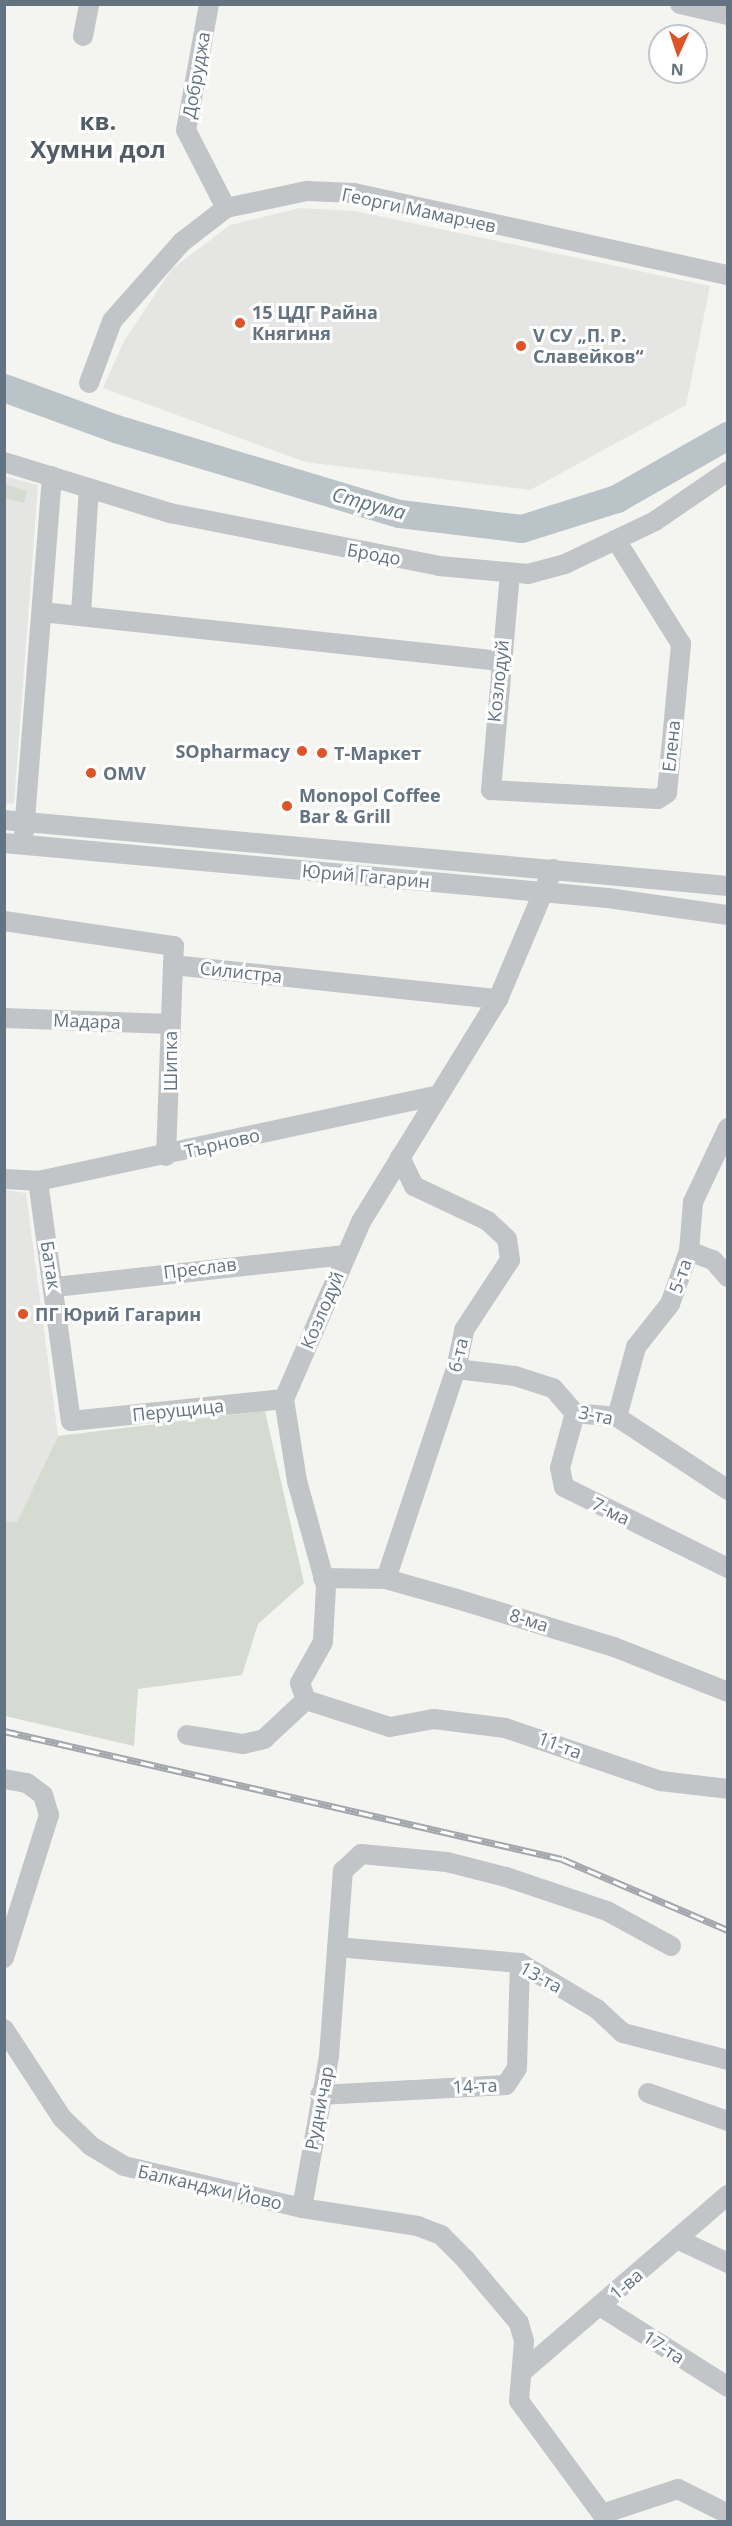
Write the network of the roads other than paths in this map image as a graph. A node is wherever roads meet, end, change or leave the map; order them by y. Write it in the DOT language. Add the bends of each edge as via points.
graph roads {
  1 [pos="89,4"];
  2 [pos="209,4"];
  3 [pos="680,4"];
  4 [pos="728,15"];
  5 [pos="83,36"];
  6 [pos="226,208"];
  7 [pos="728,275"];
  8 [pos="89,383"];
  9 [pos="4,462"];
  10 [pos="728,471"];
  11 [pos="52,476"];
  12 [pos="89,488"];
  13 [pos="616,540"];
  14 [pos="510,573"];
  15 [pos="42,612"];
  16 [pos="81,614"];
  17 [pos="500,661"];
  18 [pos="490,790"];
  19 [pos="4,820"];
  20 [pos="25,821"];
  21 [pos="14,843"];
  22 [pos="553,869"];
  23 [pos="728,886"];
  24 [pos="541,892"];
  25 [pos="728,915"];
  26 [pos="4,921"];
  27 [pos="173,966"];
  28 [pos="498,999"];
  29 [pos="4,1018"];
  30 [pos="170,1024"];
  31 [pos="438,1095"];
  32 [pos="728,1128"];
  33 [pos="165,1156"];
  34 [pos="400,1157"];
  35 [pos="4,1179"];
  36 [pos="38,1181"];
  37 [pos="689,1251"];
  38 [pos="345,1255"];
  39 [pos="728,1277"];
  40 [pos="55,1287"];
  41 [pos="456,1369"];
  42 [pos="284,1399"];
  43 [pos="575,1413"];
  44 [pos="617,1418"];
  45 [pos="71,1421"];
  46 [pos="728,1490"];
  47 [pos="728,1568"];
  48 [pos="323,1578"];
  49 [pos="386,1579"];
  50 [pos="728,1692"];
  51 [pos="306,1700"];
  52 [pos="187,1736"];
  53 [pos="4,1779"];
  54 [pos="728,1789"];
  55 [pos="671,1946"];
  56 [pos="337,1947"];
  57 [pos="4,1958"];
  58 [pos="520,1963"];
  59 [pos="4,2030"];
  60 [pos="728,2060"];
  61 [pos="648,2093"];
  62 [pos="320,2095"];
  63 [pos="728,2121"];
  64 [pos="728,2195"];
  65 [pos="302,2208"];
  66 [pos="680,2240"];
  67 [pos="728,2263"];
  68 [pos="600,2306"];
  69 [pos="522,2372"];
  70 [pos="728,2387"];
  71 [pos="728,2514"];
  72 [pos="605,2518"];
  1 -- 5 [label="street"];
  2 -- 6 [label="street, Добруджа" via="186,130"];
  3 -- 4 [label="street"];
  6 -- 7 [label="street, Георги Мамарчев" via="307,192 354,193"];
  6 -- 8 [label="street" via="144,280 112,321"];
  9 -- 11 [label="street, Бродо"];
  10 -- 13 [label="street, Бродо" via="655,521"];
  11 -- 12 [label="street, Бродо"];
  11 -- 15 [label="street"];
  12 -- 14 [label="street, Бродо" via="170,513 333,547"];
  12 -- 16 [label="street"];
  13 -- 14 [label="street, Бродо" via="565,564"];
  13 -- 18 [label="street, Елена" via="681,644 666,793 631,801"];
  14 -- 17 [label="street, Козлодуй"];
  15 -- 16 [label="street"];
  15 -- 20 [label="street"];
  16 -- 17 [label="street"];
  17 -- 18 [label="street, Козлодуй"];
  19 -- 20 [label="street, Юрий Гагарин"];
  20 -- 21 [label="street"];
  20 -- 22 [label="street, Юрий Гагарин"];
  21 -- 24 [label="street, Юрий Гагарин"];
  22 -- 23 [label="street, Юрий Гагарин"];
  22 -- 24 [label="street, Козлодуй"];
  24 -- 25 [label="street, Юрий Гагарин"];
  24 -- 28 [label="street, Козлодуй"];
  26 -- 27 [label="street, Силистра" via="174,946"];
  27 -- 28 [label="street, Силистра"];
  27 -- 30 [label="street, Шипка"];
  28 -- 31 [label="street, Козлодуй"];
  29 -- 30 [label="street, Мадара"];
  30 -- 33 [label="street, Шипка"];
  31 -- 33 [label="street, Търново"];
  31 -- 34 [label="street, Козлодуй"];
  32 -- 37 [label="street, 5-та" via="693,1202"];
  33 -- 36 [label="street, Търново"];
  34 -- 38 [label="street, Козлодуй"];
  34 -- 41 [label="street, 6-та" via="414,1186 488,1221 507,1239 510,1260 464,1330"];
  35 -- 36 [label="street, Търново"];
  36 -- 40 [label="street, Батак"];
  37 -- 39 [label="street" via="713,1260"];
  37 -- 44 [label="street, 5-та" via="670,1304 636,1347"];
  38 -- 40 [label="street, Преслав"];
  38 -- 42 [label="street, Козлодуй"];
  40 -- 45 [label="street, Батак"];
  41 -- 43 [label="street, 3-та" via="515,1376 553,1388"];
  41 -- 49 [label="street, 6-та"];
  42 -- 45 [label="street, Перущица"];
  42 -- 48 [label="street" via="297,1480"];
  43 -- 44 [label="street, 3-та"];
  43 -- 47 [label="street, 7-ма" via="560,1468 564,1487"];
  44 -- 46 [label="street, 3-та"];
  48 -- 49 [label="street, 8-ма"];
  48 -- 51 [label="street" via="327,1622 323,1642 300,1683"];
  49 -- 50 [label="street, 8-ма" via="614,1647"];
  51 -- 52 [label="street" via="264,1739 243,1744"];
  51 -- 54 [label="street, 11-та" via="390,1727 434,1719 505,1728 661,1782"];
  53 -- 57 [label="street" via="27,1783 43,1795 49,1815"];
  55 -- 56 [label="street, Рудничар" via="607,1911 557,1892 476,1868 392,1854 361,1854 343,1871"];
  56 -- 58 [label="street, 13-та"];
  56 -- 62 [label="street, Рудничар" via="329,2056"];
  58 -- 60 [label="street, 13-та" via="597,2009 623,2033"];
  58 -- 62 [label="street, 14-та" via="517,2068 506,2085"];
  59 -- 65 [label="street, Балканджи Йово" via="62,2118 91,2146 124,2166"];
  61 -- 63 [label="street"];
  62 -- 65 [label="street, Рудничар"];
  64 -- 66 [label="street, 1-ва"];
  65 -- 69 [label="street" via="418,2226 441,2235 519,2323 524,2341"];
  66 -- 67 [label="street"];
  66 -- 68 [label="street, 1-ва"];
  68 -- 69 [label="street, 1-ва"];
  68 -- 70 [label="street, 17-та"];
  69 -- 72 [label="street" via="519,2401"];
  71 -- 72 [label="street" via="678,2489"];
}
